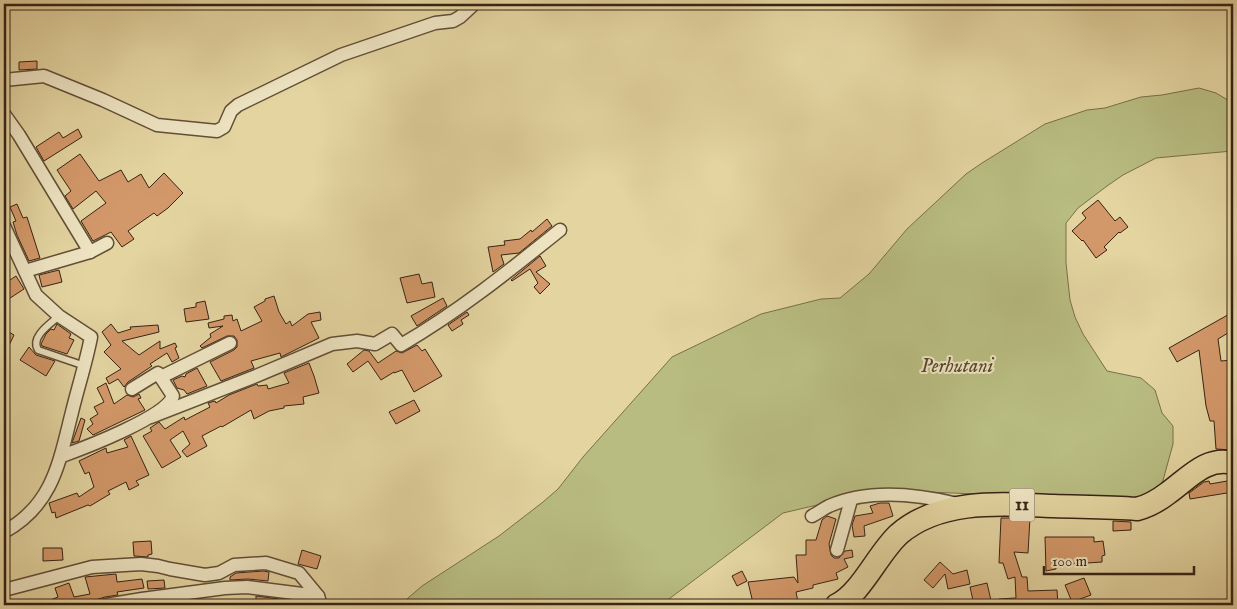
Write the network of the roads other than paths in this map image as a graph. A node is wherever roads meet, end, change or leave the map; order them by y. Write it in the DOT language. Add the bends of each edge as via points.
graph roads {
  1 [pos="474,4"];
  2 [pos="4,80"];
  3 [pos="4,114"];
  4 [pos="4,226"];
  5 [pos="560,230"];
  6 [pos="107,243"];
  7 [pos="90,252"];
  8 [pos="25,271"];
  9 [pos="59,316"];
  10 [pos="230,343"];
  11 [pos="86,366"];
  12 [pos="161,377"];
  13 [pos="132,389"];
  14 [pos="151,416"];
  15 [pos="62,456"];
  16 [pos="1233,462"];
  17 [pos="851,500"];
  18 [pos="966,506"];
  19 [pos="812,516"];
  20 [pos="4,532"];
  21 [pos="837,550"];
  22 [pos="300,573"];
  23 [pos="4,590"];
  24 [pos="287,591"];
  25 [pos="319,601"];
  26 [pos="106,605"];
  27 [pos="837,605"];
  1 -- 2 [label="street" via="453,21 435,23 341,55 247,101 231,111 224,127 217,131 157,126 44,76"];
  3 -- 7 [label="street"];
  4 -- 8 [label="street"];
  5 -- 14 [label="street" via="447,317 401,345 392,334 375,344 357,341 332,344"];
  6 -- 7 [label="street"];
  7 -- 8 [label="street"];
  8 -- 9 [label="street" via="36,295"];
  9 -- 11 [label="street" via="91,337"];
  9 -- 11 [label="lane" via="37,338 36,347"];
  10 -- 12 [label="street"];
  11 -- 15 [label="street"];
  12 -- 13 [label="street" via="158,373"];
  12 -- 14 [label="street" via="173,396 172,402"];
  14 -- 15 [label="street" via="106,439"];
  15 -- 20 [label="street" via="47,493 28,515"];
  16 -- 18 [label="highway, 11" via="1213,462 1148,506 1137,509"];
  17 -- 18 [label="street" via="874,495 921,496"];
  17 -- 19 [label="street" via="829,506"];
  17 -- 21 [label="street"];
  18 -- 27 [label="highway, 11" via="938,513 900,534 852,594"];
  22 -- 23 [label="street" via="266,563 234,565 205,575 158,566 119,564 92,567"];
  22 -- 24 [label="street"];
  22 -- 25 [label="street"];
  24 -- 25 [label="street"];
  24 -- 26 [label="street" via="225,588"];
}
